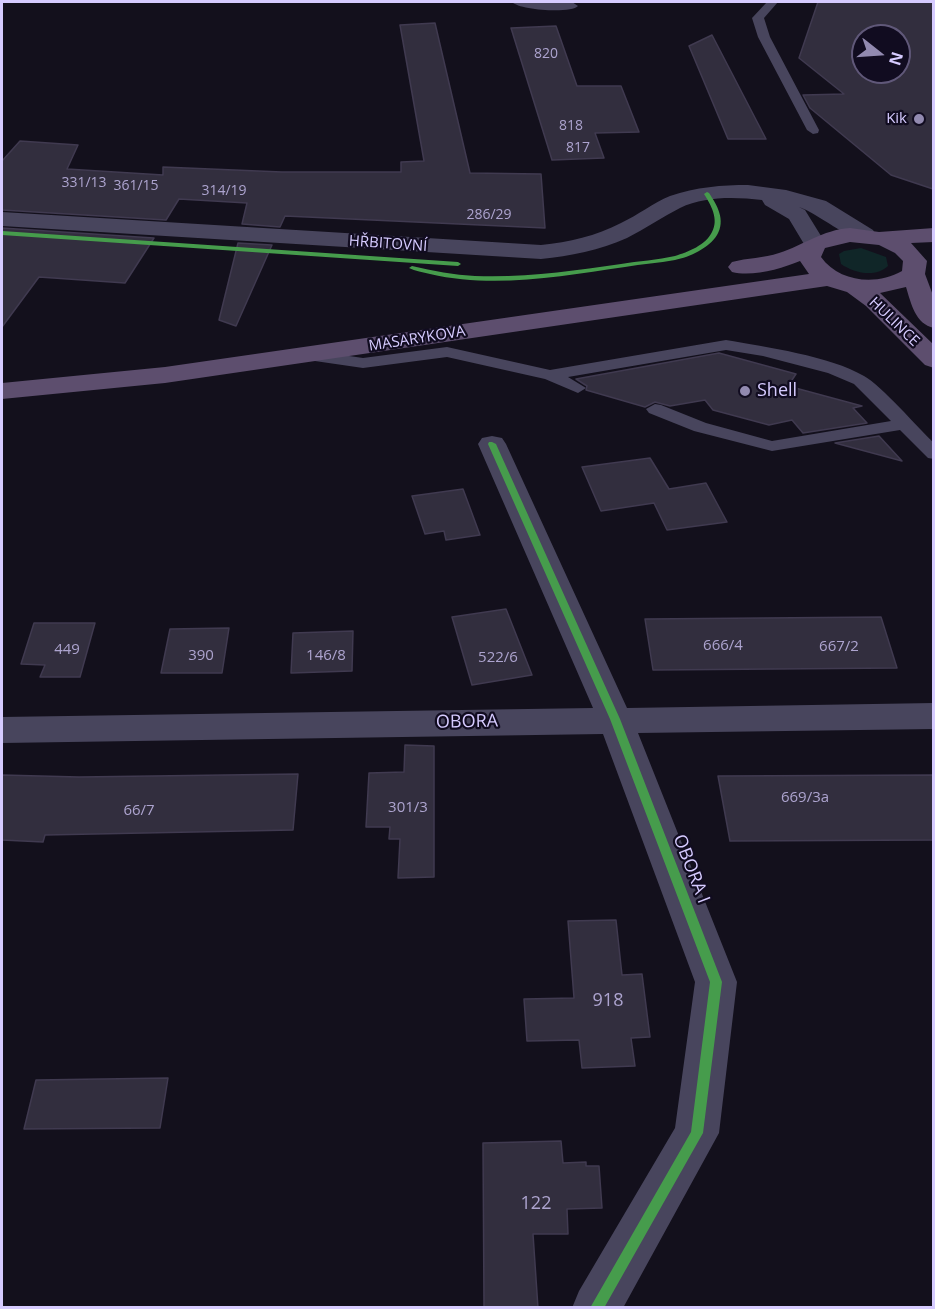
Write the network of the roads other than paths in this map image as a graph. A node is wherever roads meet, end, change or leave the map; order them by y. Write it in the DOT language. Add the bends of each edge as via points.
graph roads {
  1 [pos="521,2"];
  2 [pos="772,2"];
  3 [pos="569,6"];
  4 [pos="813,130"];
  5 [pos="763,195"];
  6 [pos="2,219"];
  7 [pos="933,236"];
  8 [pos="872,237"];
  9 [pos="813,247"];
  10 [pos="921,267"];
  11 [pos="842,282"];
  12 [pos="933,321"];
  13 [pos="308,355"];
  14 [pos="933,360"];
  15 [pos="803,361"];
  16 [pos="776,368"];
  17 [pos="2,369"];
  18 [pos="550,375"];
  19 [pos="578,388"];
  20 [pos="2,391"];
  21 [pos="655,409"];
  22 [pos="905,424"];
  23 [pos="492,444"];
  24 [pos="933,454"];
  25 [pos="933,716"];
  26 [pos="615,719"];
  27 [pos="2,730"];
  28 [pos="596,1308"];
  1 -- 3 [label="street"];
  2 -- 4 [label="lane" via="758,18 764,37"];
  5 -- 6 [label="street, HŘBITOVNÍ" via="726,192 693,196 610,236 541,252"];
  5 -- 8 [label="street, HŘBITOVNÍ" via="819,207"];
  5 -- 9 [label="street, HŘBITOVNÍ" via="797,215"];
  7 -- 8 [label="main road"];
  8 -- 9 [label="main road, MASARYKOVA" via="836,236"];
  8 -- 10 [label="main road, HULINCE" via="892,242 911,254"];
  9 -- 11 [label="main road, HULINCE" via="809,257 812,265"];
  9 -- 17 [label="main road, MASARYKOVA" via="780,261 306,336"];
  10 -- 11 [label="main road, MASARYKOVA" via="904,281 890,286"];
  10 -- 12 [label="main road, HULINCE" via="926,311"];
  11 -- 13 [label="main road, MASARYKOVA"];
  11 -- 14 [label="main road, HULINCE" via="875,301"];
  13 -- 18 [label="lane" via="363,363 447,352"];
  13 -- 20 [label="main road, MASARYKOVA" via="165,375"];
  15 -- 16 [label="lane"];
  15 -- 18 [label="lane" via="726,345 617,368"];
  15 -- 22 [label="lane" via="860,380"];
  18 -- 19 [label="lane"];
  21 -- 22 [label="lane" via="700,427 772,446"];
  22 -- 24 [label="lane"];
  23 -- 26 [label="street, OBORA I"];
  25 -- 26 [label="street, OBORA"];
  26 -- 27 [label="street, OBORA"];
  26 -- 28 [label="street, OBORA I" via="716,982 697,1133"];
}
